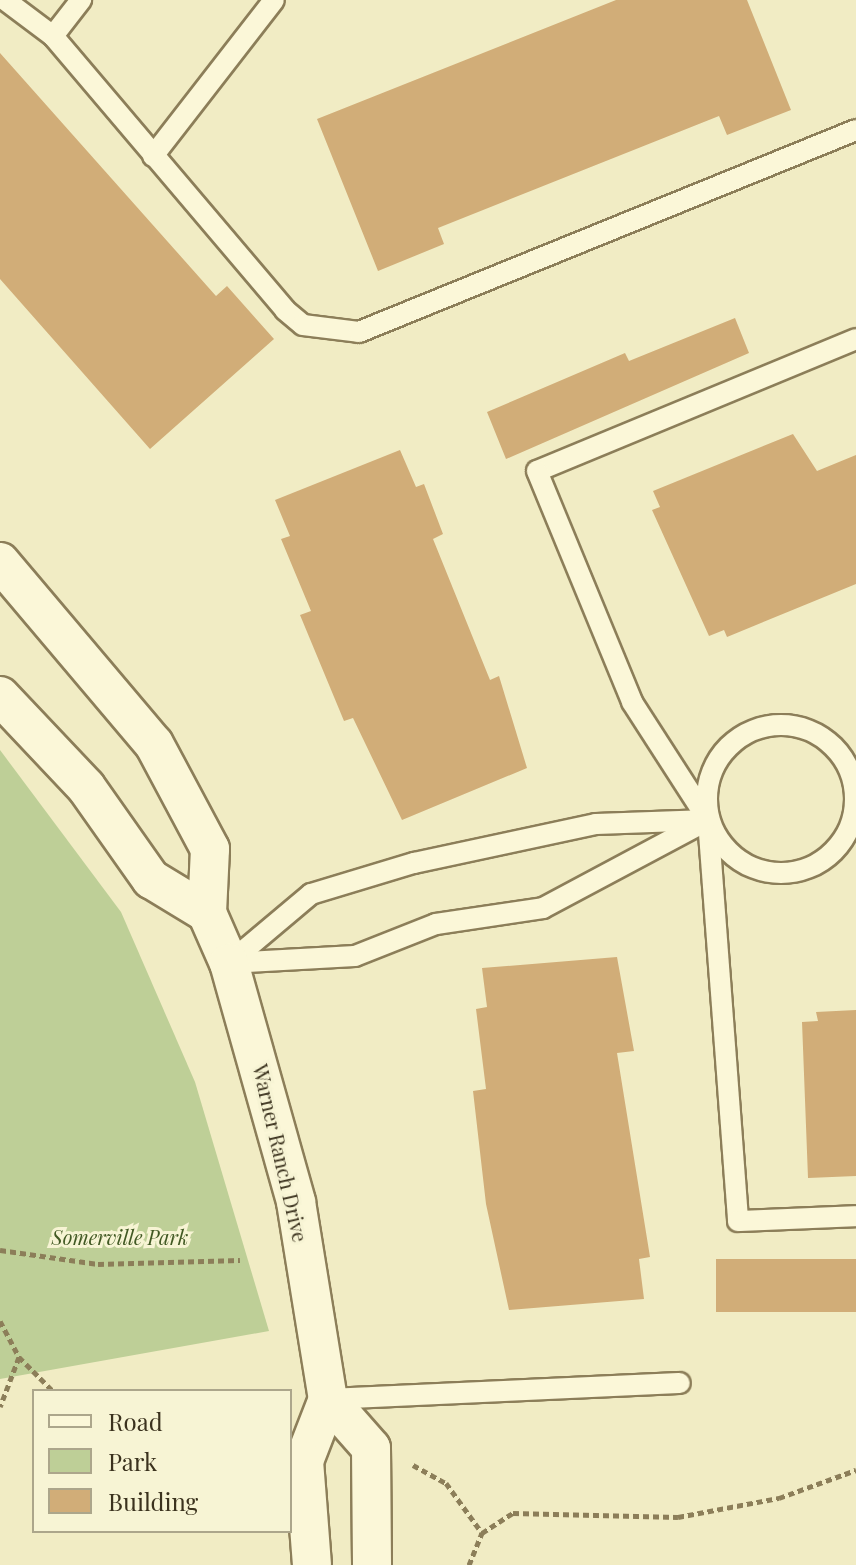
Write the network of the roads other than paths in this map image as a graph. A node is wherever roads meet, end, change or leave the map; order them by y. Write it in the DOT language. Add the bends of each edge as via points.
graph roads {
  1 [pos="5,0"];
  2 [pos="81,0"];
  3 [pos="274,0"];
  4 [pos="53,36"];
  5 [pos="856,130"];
  6 [pos="153,156"];
  7 [pos="856,339"];
  8 [pos="0,562"];
  9 [pos="0,696"];
  10 [pos="708,820"];
  11 [pos="207,913"];
  12 [pos="229,963"];
  13 [pos="856,1216"];
  14 [pos="680,1383"];
  15 [pos="328,1399"];
  16 [pos="312,1565"];
  17 [pos="372,1565"];
  1 -- 4 [label="lane"];
  2 -- 4 [label="lane"];
  3 -- 6 [label="lane"];
  4 -- 6 [label="lane"];
  5 -- 6 [label="lane" via="359,332 294,318"];
  7 -- 10 [label="lane" via="537,471 632,702"];
  8 -- 11 [label="street, Warner Ranch Drive" via="154,744 210,849"];
  9 -- 11 [label="street" via="86,787 151,879"];
  10 -- 10 [label="lane" via="728,854 763,873 802,872 842,840 854,817 854,778 834,744 799,726 760,726 726,747 707,781"];
  10 -- 12 [label="lane" via="543,908 436,924 355,956"];
  10 -- 12 [label="lane" via="596,824 414,863 311,894"];
  10 -- 13 [label="lane" via="738,1221"];
  11 -- 12 [label="street, Warner Ranch Drive"];
  12 -- 15 [label="street, Warner Ranch Drive" via="296,1202"];
  14 -- 15 [label="lane"];
  15 -- 16 [label="street" via="304,1461"];
  15 -- 17 [label="street" via="371,1448"];
}
